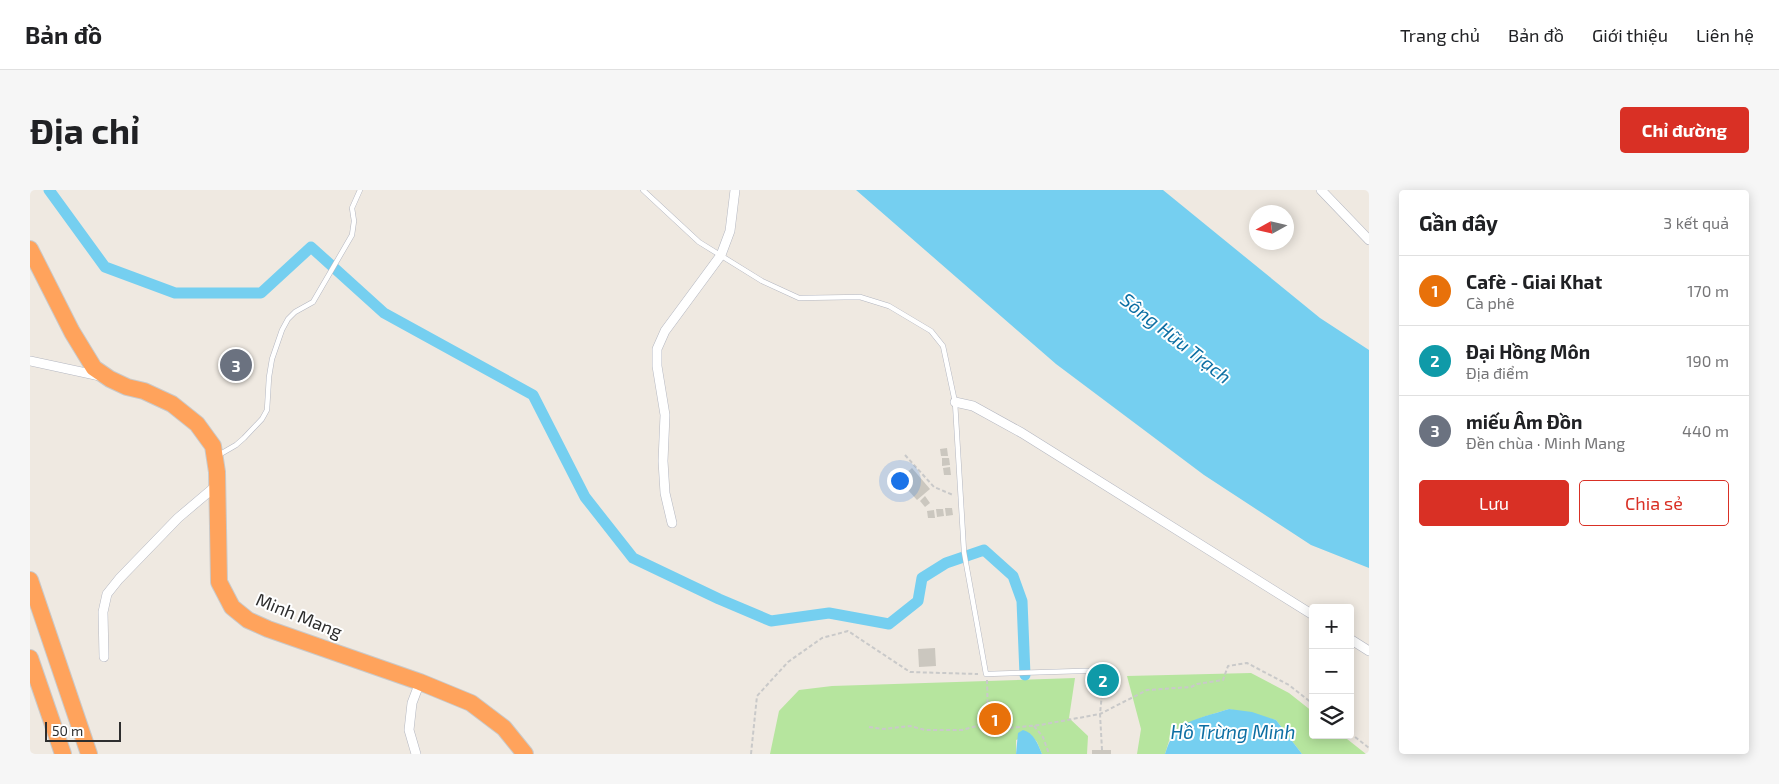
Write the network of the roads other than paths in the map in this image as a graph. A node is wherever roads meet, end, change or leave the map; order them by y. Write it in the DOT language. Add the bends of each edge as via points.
graph roads {
  1 [pos="360,190"];
  2 [pos="643,190"];
  3 [pos="735,190"];
  4 [pos="1321,190"];
  5 [pos="1329,194"];
  6 [pos="1369,240"];
  7 [pos="30,249"];
  8 [pos="721,256"];
  9 [pos="30,361"];
  10 [pos="110,379"];
  11 [pos="955,402"];
  12 [pos="215,456"];
  13 [pos="218,485"];
  14 [pos="672,523"];
  15 [pos="32,585"];
  16 [pos="1309,612"];
  17 [pos="1354,642"];
  18 [pos="1369,651"];
  19 [pos="104,657"];
  20 [pos="30,658"];
  21 [pos="1113,670"];
  22 [pos="420,682"];
  23 [pos="62,754"];
  24 [pos="89,754"];
  25 [pos="97,754"];
  26 [pos="416,754"];
  27 [pos="524,754"];
  1 -- 12 [label="lane" via="352,208 352,235 313,302 295,312 282,330 268,377 267,410 236,445"];
  2 -- 8 [label="lane" via="699,242"];
  3 -- 8 [label="street" via="730,231"];
  4 -- 5 [label="street"];
  5 -- 6 [label="street"];
  7 -- 10 [label="highway, Minh Mang" via="94,368"];
  8 -- 11 [label="lane" via="762,281 799,298 860,297 889,306 931,330 943,346"];
  8 -- 14 [label="street" via="665,332 657,349 665,415 662,461"];
  9 -- 10 [label="street"];
  10 -- 12 [label="highway, Minh Mang" via="172,404 197,424 213,446"];
  11 -- 16 [label="street" via="973,406 1022,433"];
  11 -- 21 [label="lane" via="964,552 986,674"];
  12 -- 13 [label="highway, Minh Mang"];
  13 -- 19 [label="street" via="178,518 106,594"];
  13 -- 22 [label="highway, Minh Mang" via="219,582 232,606 248,620 268,629"];
  15 -- 24 [label="highway"];
  15 -- 25 [label="highway" via="63,652"];
  17 -- 18 [label="street"];
  20 -- 23 [label="highway"];
  22 -- 26 [label="street" via="412,704 409,730"];
  22 -- 27 [label="highway, Minh Mang" via="471,703 504,728"];
}
